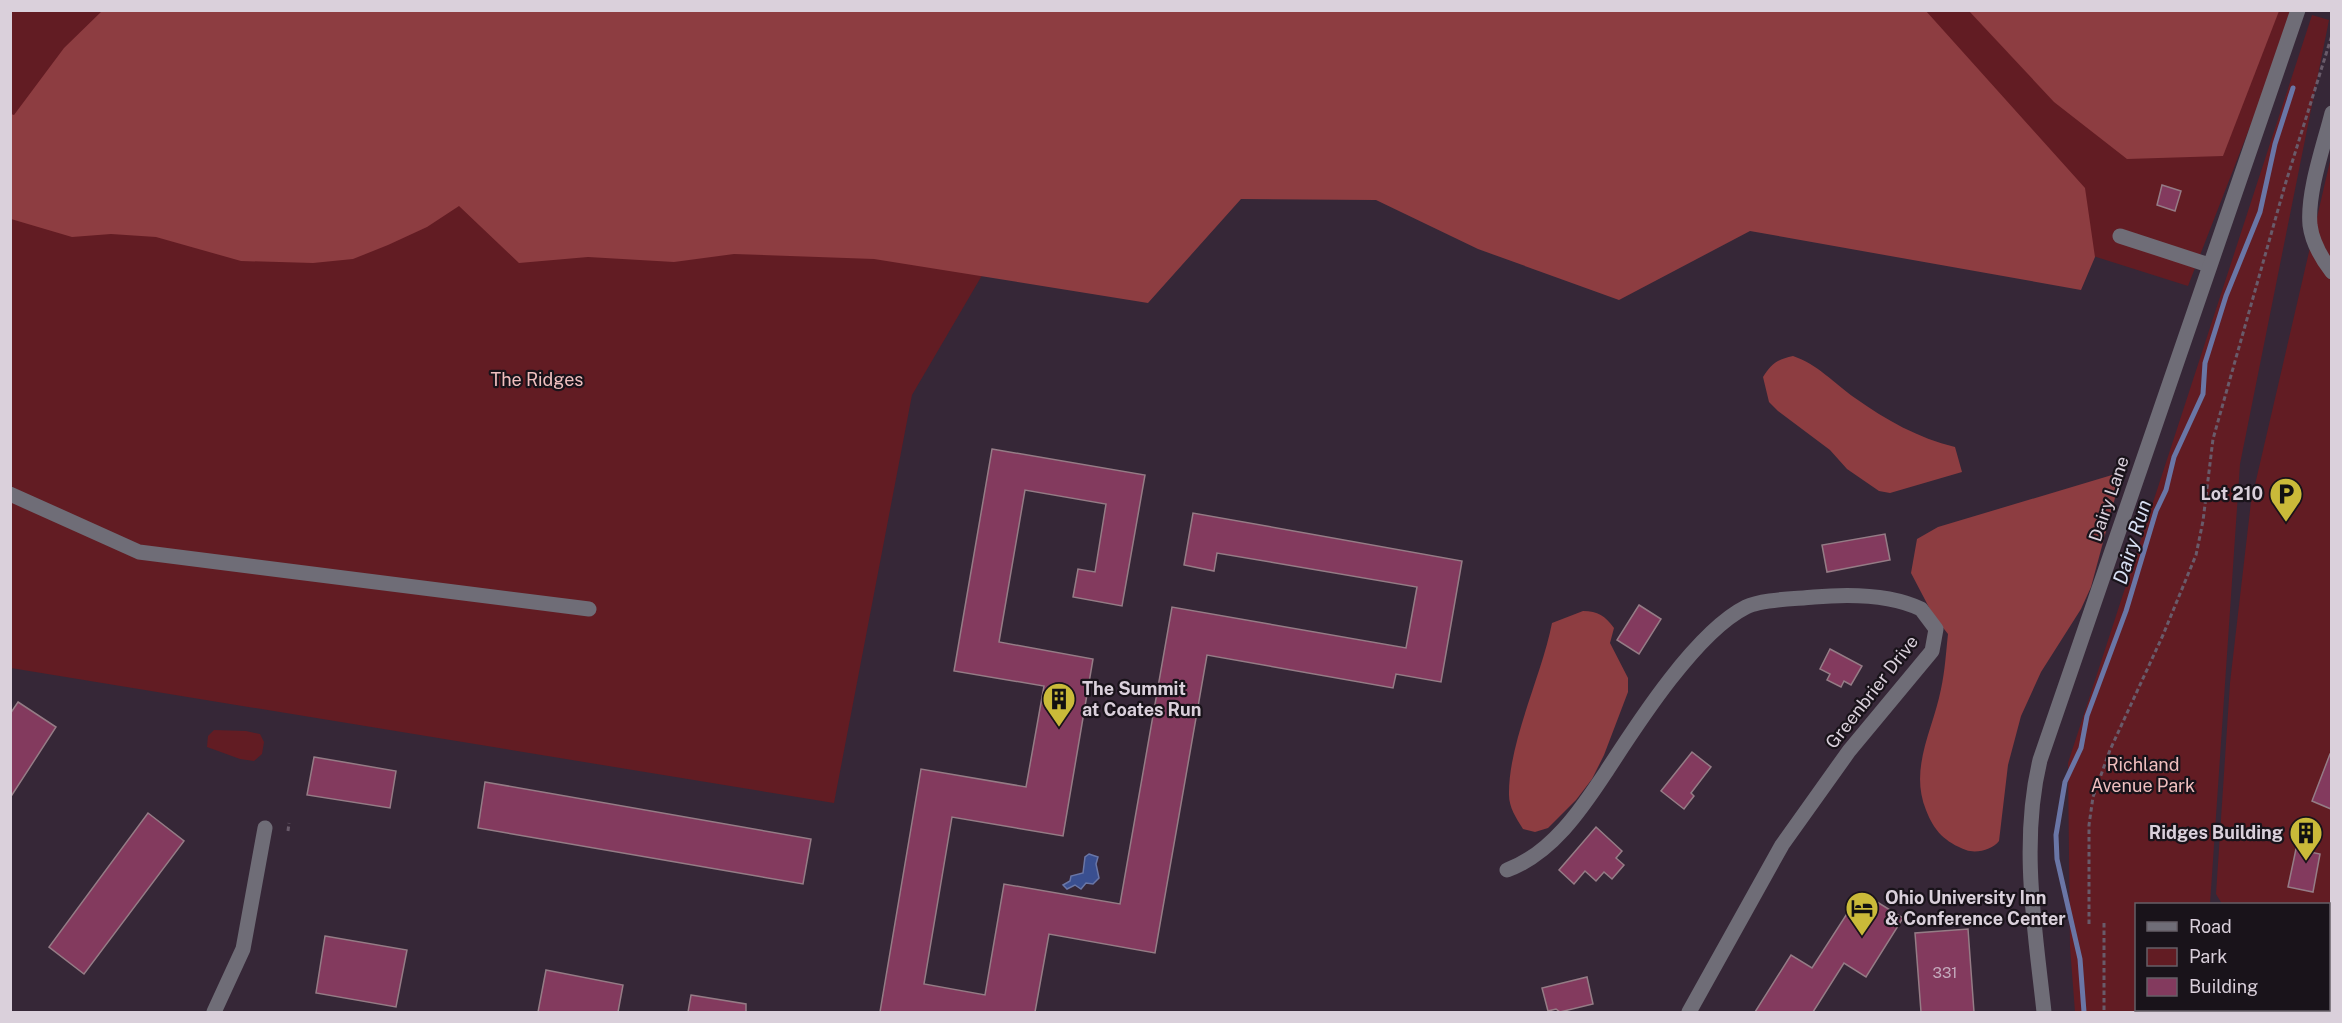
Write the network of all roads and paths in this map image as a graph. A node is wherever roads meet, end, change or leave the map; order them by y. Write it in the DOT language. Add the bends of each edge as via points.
graph roads {
  1 [pos="2298,10"];
  2 [pos="2331,35"];
  3 [pos="2331,113"];
  4 [pos="2120,237"];
  5 [pos="2209,265"];
  6 [pos="2331,272"];
  7 [pos="10,494"];
  8 [pos="589,609"];
  9 [pos="289,823"];
  10 [pos="265,828"];
  11 [pos="288,831"];
  12 [pos="1508,870"];
  13 [pos="2104,923"];
  14 [pos="2089,924"];
  15 [pos="214,1012"];
  16 [pos="1689,1012"];
  17 [pos="2044,1012"];
  18 [pos="2104,1012"];
  1 -- 5 [label="street, Dairy Lane"];
  2 -- 14 [label="path" via="2213,439 2196,555 2109,750 2093,797 2089,825"];
  3 -- 6 [label="street" via="2310,225"];
  4 -- 5 [label="street"];
  5 -- 17 [label="street, Dairy Lane" via="2032,793 2029,844"];
  7 -- 8 [label="street" via="140,552"];
  9 -- 11 [label="path"];
  10 -- 15 [label="street" via="243,948"];
  12 -- 16 [label="street, Greenbrier Drive" via="1529,861 1554,838 1595,789 1679,669 1718,626 1748,606 1853,595 1921,609 1936,629 1932,651 1849,751 1782,845"];
  13 -- 18 [label="path"];
}
